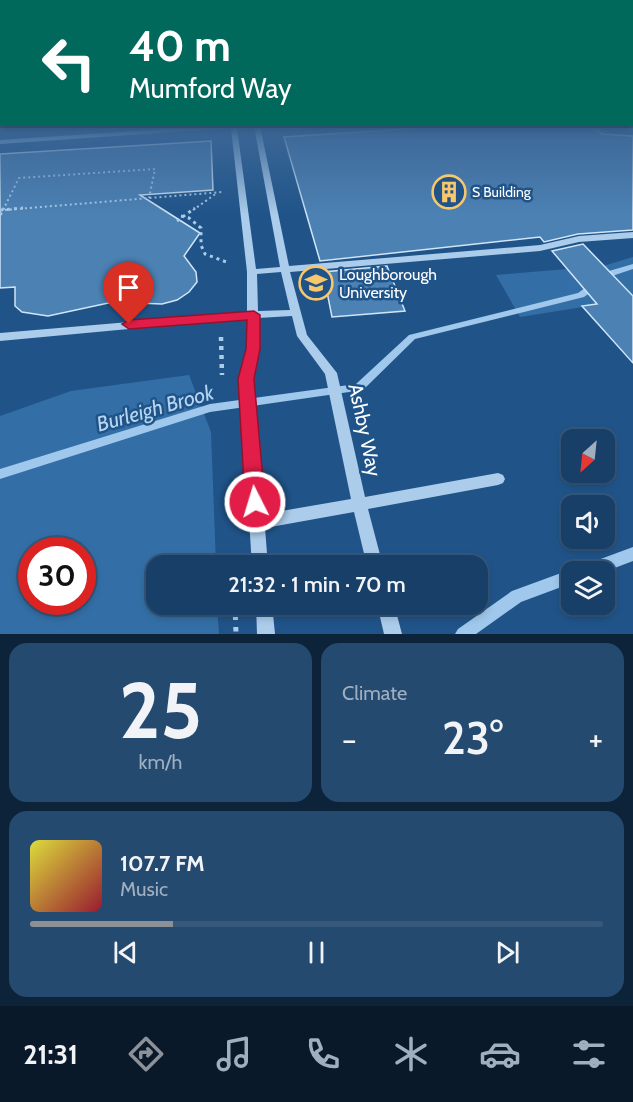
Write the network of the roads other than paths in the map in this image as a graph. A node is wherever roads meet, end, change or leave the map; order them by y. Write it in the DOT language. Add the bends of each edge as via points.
graph roads {
  1 [pos="238,156"];
  2 [pos="263,156"];
  3 [pos="633,235"];
  4 [pos="285,269"];
  5 [pos="252,272"];
  6 [pos="296,313"];
  7 [pos="254,315"];
  8 [pos="0,337"];
  9 [pos="498,479"];
  10 [pos="360,506"];
  11 [pos="257,522"];
  12 [pos="259,555"];
  13 [pos="372,555"];
  14 [pos="265,615"];
  15 [pos="266,634"];
  1 -- 5 [label="street"];
  2 -- 4 [label="street, Ashby Way"];
  3 -- 4 [label="street" via="579,239 540,248"];
  4 -- 5 [label="street"];
  4 -- 6 [label="street, Ashby Way"];
  5 -- 7 [label="street"];
  6 -- 7 [label="street"];
  6 -- 10 [label="street, Ashby Way" via="302,336 332,373"];
  7 -- 8 [label="street"];
  7 -- 11 [label="street" via="253,349 246,379"];
  9 -- 10 [label="street"];
  10 -- 11 [label="street"];
  10 -- 13 [label="street, Ashby Way"];
  11 -- 12 [label="street"];
  14 -- 15 [label="street"];
}
